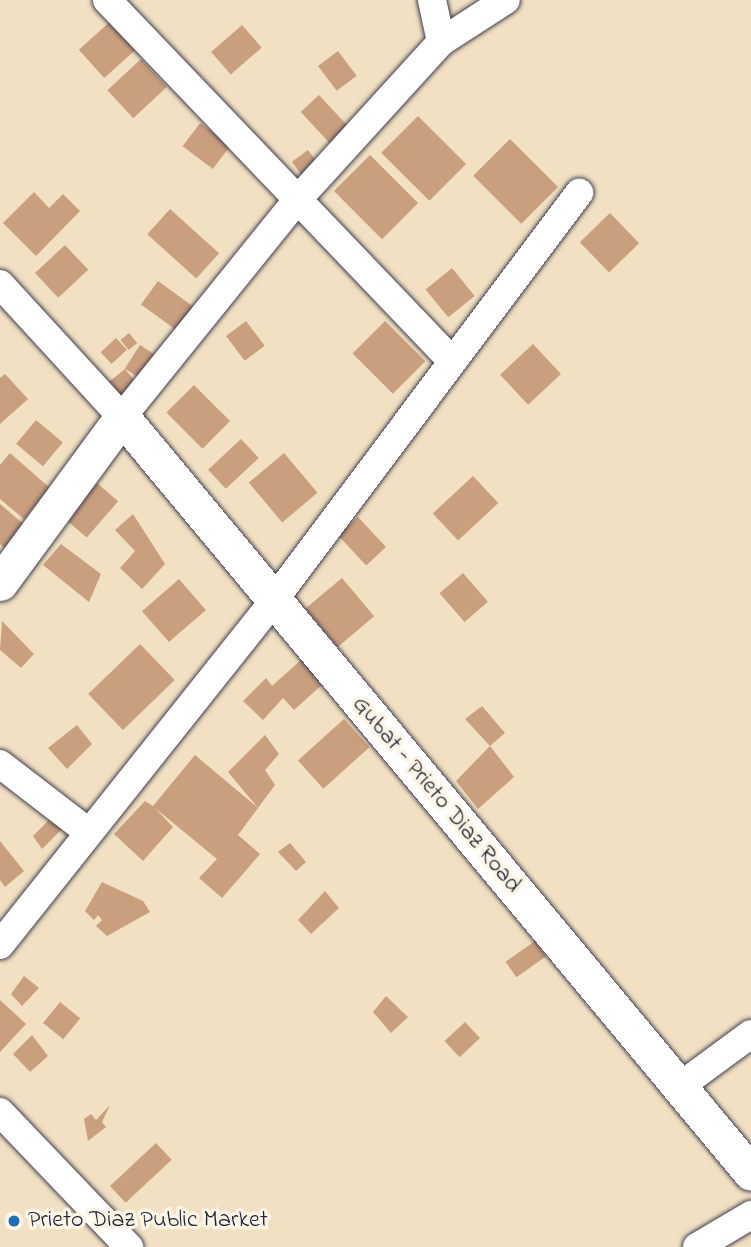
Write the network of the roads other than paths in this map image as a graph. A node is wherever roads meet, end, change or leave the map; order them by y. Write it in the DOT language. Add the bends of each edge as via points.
graph roads {
  1 [pos="107,0"];
  2 [pos="432,0"];
  3 [pos="506,0"];
  4 [pos="441,42"];
  5 [pos="579,193"];
  6 [pos="299,198"];
  7 [pos="0,284"];
  8 [pos="452,360"];
  9 [pos="122,417"];
  10 [pos="3,572"];
  11 [pos="274,600"];
  12 [pos="0,764"];
  13 [pos="87,831"];
  14 [pos="0,945"];
  15 [pos="751,1034"];
  16 [pos="679,1087"];
  17 [pos="0,1112"];
  18 [pos="751,1173"];
  19 [pos="751,1215"];
  20 [pos="129,1247"];
  21 [pos="697,1247"];
  1 -- 6 [label="street"];
  2 -- 4 [label="street"];
  3 -- 4 [label="street"];
  4 -- 6 [label="street"];
  5 -- 8 [label="street"];
  6 -- 8 [label="street"];
  6 -- 9 [label="street"];
  7 -- 9 [label="street"];
  8 -- 11 [label="street"];
  9 -- 10 [label="main road"];
  9 -- 11 [label="main road, Gubat - Prieto Diaz Road"];
  11 -- 13 [label="street"];
  11 -- 16 [label="main road, Gubat - Prieto Diaz Road"];
  12 -- 13 [label="street"];
  13 -- 14 [label="street"];
  15 -- 16 [label="street"];
  16 -- 18 [label="main road, Gubat - Prieto Diaz Road"];
  17 -- 20 [label="street"];
  19 -- 21 [label="street"];
}
